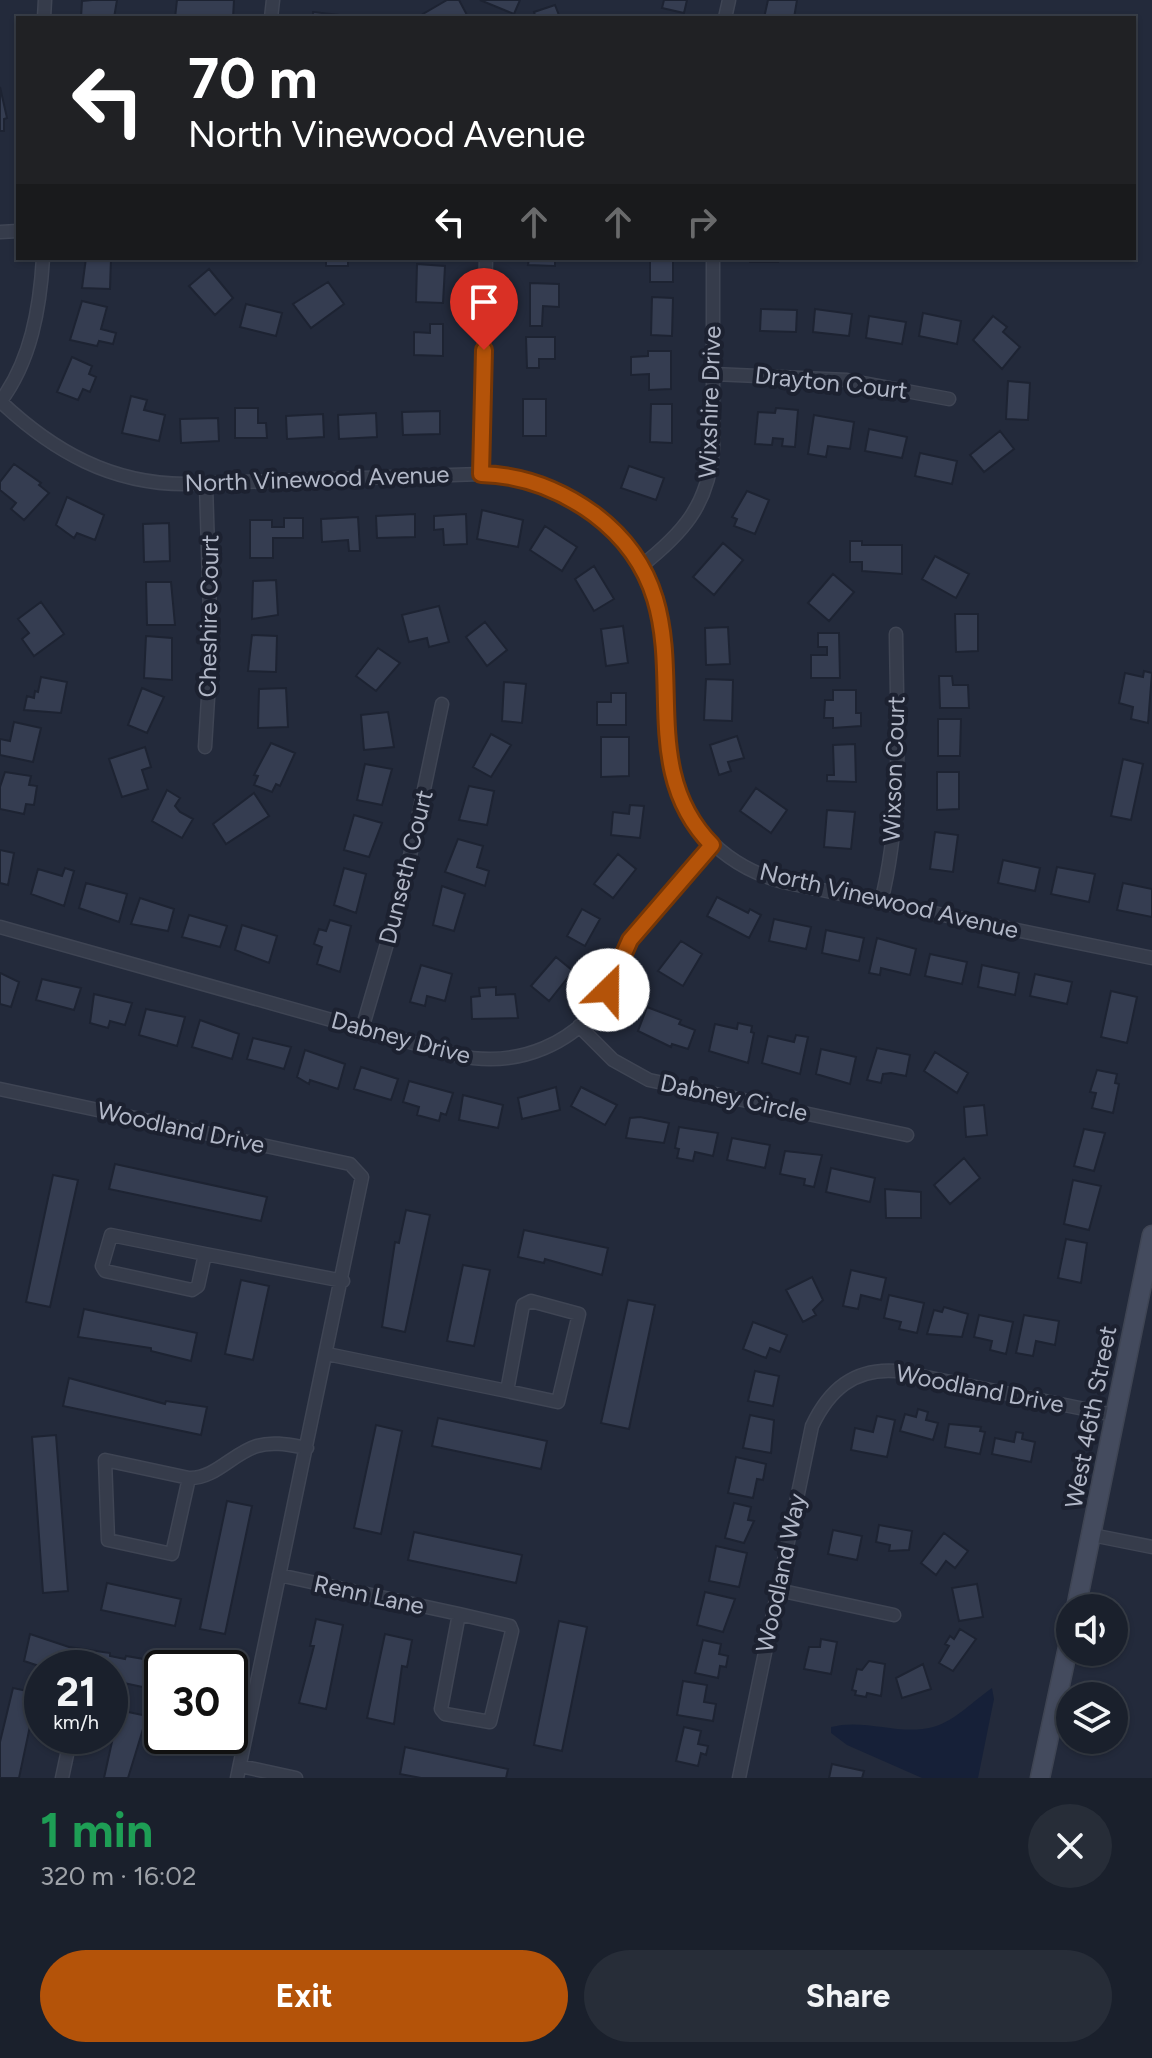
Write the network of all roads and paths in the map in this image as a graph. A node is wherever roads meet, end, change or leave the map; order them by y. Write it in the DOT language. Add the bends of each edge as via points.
graph roads {
  1 [pos="43,260"];
  2 [pos="486,260"];
  3 [pos="713,260"];
  4 [pos="713,374"];
  5 [pos="949,399"];
  6 [pos="0,402"];
  7 [pos="481,474"];
  8 [pos="206,484"];
  9 [pos="640,567"];
  10 [pos="896,634"];
  11 [pos="442,704"];
  12 [pos="205,747"];
  13 [pos="712,845"];
  14 [pos="881,902"];
  15 [pos="0,927"];
  16 [pos="1152,958"];
  17 [pos="579,1026"];
  18 [pos="362,1029"];
  19 [pos="0,1089"];
  20 [pos="907,1135"];
  21 [pos="360,1172"];
  22 [pos="1152,1235"];
  23 [pos="205,1254"];
  24 [pos="343,1281"];
  25 [pos="327,1354"];
  26 [pos="847,1381"];
  27 [pos="507,1391"];
  28 [pos="1114,1415"];
  29 [pos="307,1448"];
  30 [pos="189,1478"];
  31 [pos="1092,1535"];
  32 [pos="1152,1547"];
  33 [pos="279,1575"];
  34 [pos="778,1590"];
  35 [pos="1079,1594"];
  36 [pos="459,1614"];
  37 [pos="894,1615"];
  38 [pos="1064,1666"];
  39 [pos="67,1754"];
  40 [pos="239,1772"];
  41 [pos="62,1778"];
  42 [pos="296,1778"];
  43 [pos="739,1778"];
  44 [pos="1040,1778"];
  1 -- 6 [label="street" via="32,333"];
  2 -- 7 [label="street"];
  3 -- 4 [label="street, Wixshire Drive"];
  4 -- 5 [label="street, Drayton Court" via="847,380"];
  4 -- 9 [label="street, Wixshire Drive" via="713,450 704,497 689,524"];
  6 -- 8 [label="street, North Vinewood Avenue" via="40,437 95,467 155,483"];
  7 -- 8 [label="street, North Vinewood Avenue"];
  7 -- 9 [label="street, North Vinewood Avenue" via="534,482 576,501 618,536"];
  8 -- 12 [label="street, Cheshire Court" via="211,649"];
  9 -- 13 [label="street, North Vinewood Avenue" via="657,603 666,642 671,769 683,805"];
  10 -- 14 [label="street, Wixson Court" via="897,783"];
  11 -- 18 [label="street, Dunseth Court" via="403,889"];
  13 -- 14 [label="street, North Vinewood Avenue" via="767,878"];
  13 -- 17 [label="street, Dabney Drive" via="630,940 608,990"];
  14 -- 16 [label="street, North Vinewood Avenue"];
  15 -- 18 [label="street, Dabney Drive"];
  17 -- 18 [label="street, Dabney Drive" via="540,1050 495,1060"];
  17 -- 20 [label="street, Dabney Circle" via="613,1060 649,1080"];
  19 -- 21 [label="street, Woodland Drive" via="350,1164"];
  21 -- 24 [label="street, Renn Lane" via="363,1184"];
  22 -- 28 [label="street, West 46th Street"];
  23 -- 23 [label="street" via="111,1235 102,1266 107,1272 194,1290"];
  23 -- 24 [label="street"];
  24 -- 25 [label="street, Renn Lane"];
  25 -- 27 [label="street"];
  25 -- 29 [label="street, Renn Lane"];
  26 -- 28 [label="street, Woodland Drive" via="866,1373 896,1371"];
  26 -- 34 [label="street, Woodland Way" via="826,1399 812,1426"];
  27 -- 27 [label="street" via="561,1400 577,1312 525,1303"];
  28 -- 31 [label="street, West 46th Street"];
  29 -- 30 [label="street" via="258,1445 205,1475"];
  29 -- 33 [label="street, Renn Lane"];
  30 -- 30 [label="street" via="172,1554 108,1540 105,1460"];
  31 -- 32 [label="street"];
  31 -- 35 [label="street, West 46th Street"];
  33 -- 36 [label="street, Renn Lane"];
  33 -- 40 [label="street, Renn Lane"];
  34 -- 37 [label="street"];
  34 -- 43 [label="street, Woodland Way"];
  36 -- 36 [label="street, Renn Lane" via="441,1709 490,1722 512,1631 510,1626"];
  38 -- 44 [label="street"];
  39 -- 41 [label="street"];
  40 -- 42 [label="street, Renn Lane"];
}
